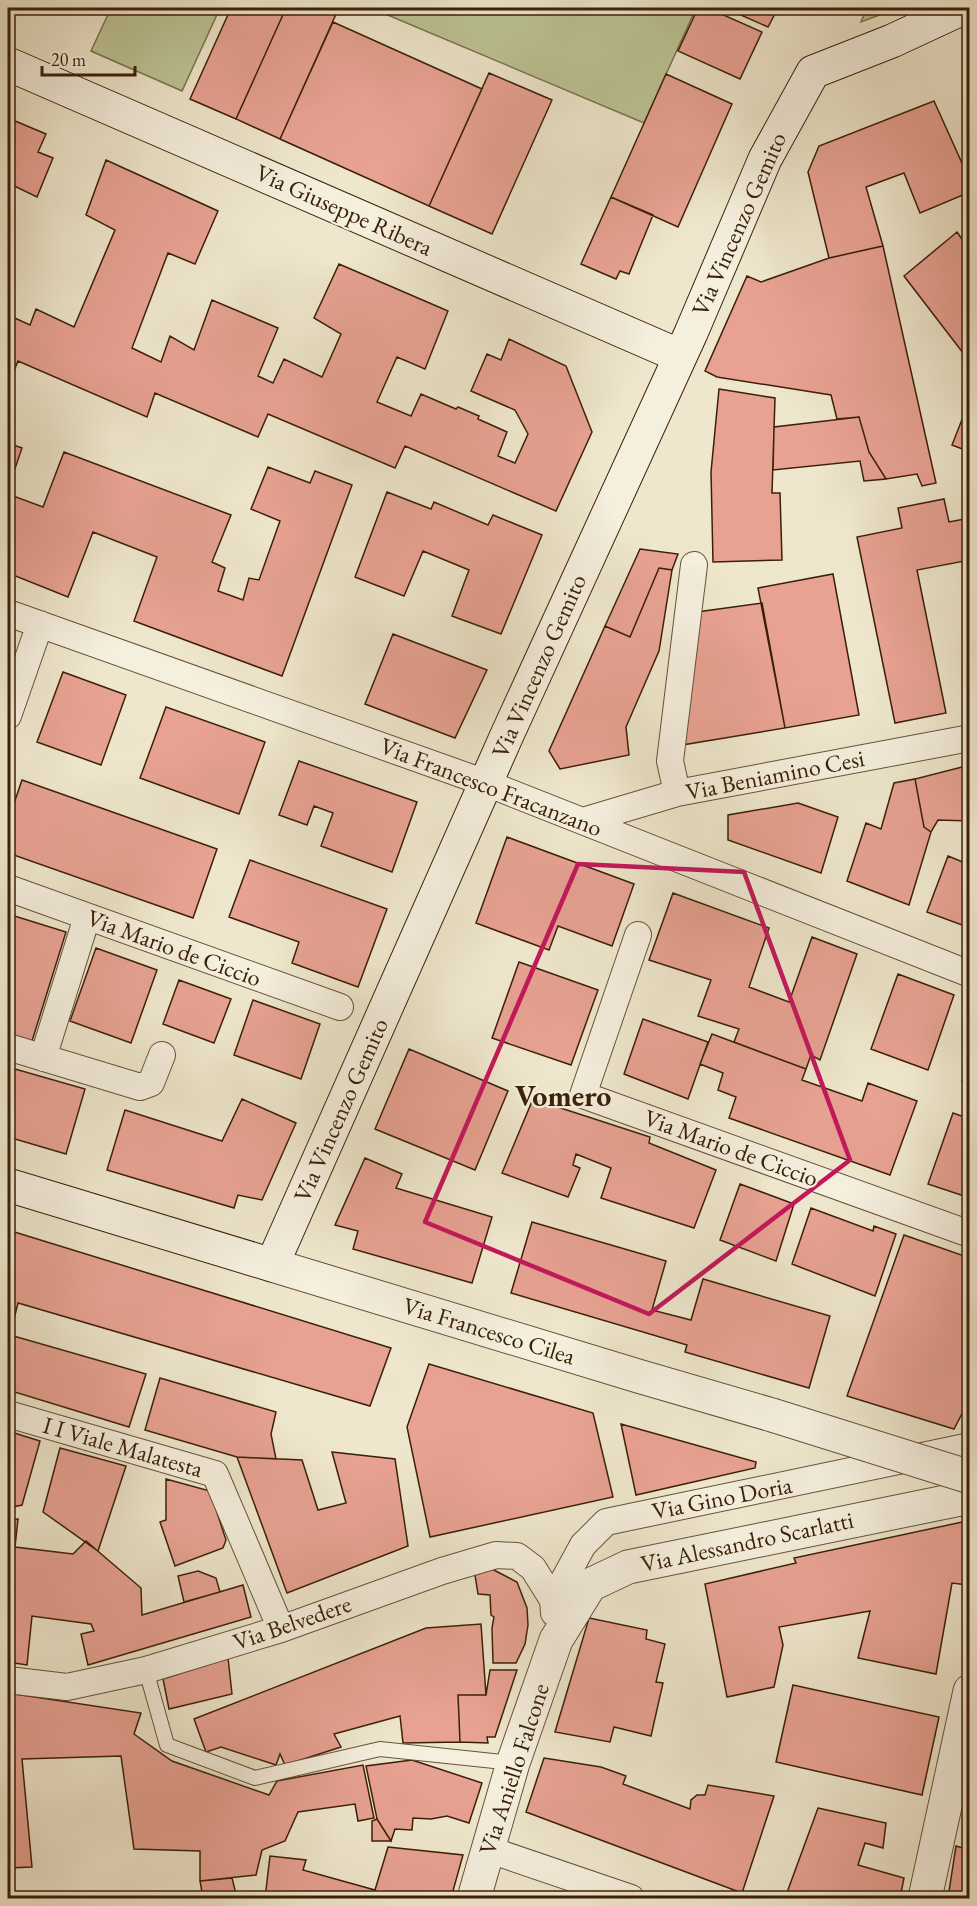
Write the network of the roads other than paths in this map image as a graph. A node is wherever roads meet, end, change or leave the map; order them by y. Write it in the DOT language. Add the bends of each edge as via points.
graph roads {
  1 [pos="963,8"];
  2 [pos="8,64"];
  3 [pos="680,356"];
  4 [pos="694,565"];
  5 [pos="8,613"];
  6 [pos="40,624"];
  7 [pos="8,716"];
  8 [pos="969,738"];
  9 [pos="486,783"];
  10 [pos="678,793"];
  11 [pos="583,821"];
  12 [pos="8,888"];
  13 [pos="87,917"];
  14 [pos="638,935"];
  15 [pos="969,974"];
  16 [pos="340,1007"];
  17 [pos="8,1047"];
  18 [pos="162,1055"];
  19 [pos="43,1058"];
  20 [pos="8,1185"];
  21 [pos="969,1234"];
  22 [pos="272,1265"];
  23 [pos="8,1414"];
  24 [pos="969,1446"];
  25 [pos="969,1477"];
  26 [pos="969,1497"];
  27 [pos="553,1600"];
  28 [pos="280,1629"];
  29 [pos="556,1640"];
  30 [pos="147,1670"];
  31 [pos="8,1680"];
  32 [pos="969,1691"];
  33 [pos="513,1763"];
  34 [pos="487,1849"];
  35 [pos="474,1899"];
  36 [pos="631,1899"];
  37 [pos="925,1899"];
  1 -- 3 [label="main road, Via Vincenzo Gemito" via="813,72 765,159"];
  2 -- 3 [label="main road, Via Giuseppe Ribera"];
  3 -- 9 [label="main road, Via Vincenzo Gemito"];
  4 -- 10 [label="street" via="670,761"];
  5 -- 6 [label="street, Via Francesco Fracanzano"];
  6 -- 7 [label="street"];
  6 -- 9 [label="street, Via Francesco Fracanzano"];
  8 -- 10 [label="street, Via Beniamino Cesi"];
  9 -- 11 [label="street, Via Francesco Fracanzano"];
  9 -- 22 [label="main road, Via Vincenzo Gemito"];
  10 -- 11 [label="street, Via Beniamino Cesi"];
  11 -- 15 [label="street, Via Francesco Fracanzano"];
  12 -- 13 [label="street, Via Mario de Ciccio"];
  13 -- 16 [label="street, Via Mario de Ciccio"];
  13 -- 19 [label="street"];
  14 -- 21 [label="street, Via Mario de Ciccio" via="583,1095"];
  17 -- 19 [label="street"];
  18 -- 19 [label="street" via="151,1083 140,1087"];
  20 -- 22 [label="main road, Via Francesco Cilea"];
  22 -- 25 [label="main road, Via Francesco Cilea, bridge"];
  23 -- 28 [label="street, I I Viale Malatesta" via="215,1474"];
  24 -- 27 [label="street, Via Gino Doria" via="606,1522 583,1545"];
  26 -- 29 [label="main road, Via Alessandro Scarlatti" via="628,1567 590,1585"];
  27 -- 28 [label="street, Via Belvedere" via="533,1568 517,1556 496,1555"];
  27 -- 29 [label="street"];
  28 -- 30 [label="street, Via Belvedere"];
  29 -- 33 [label="main road, Via Aniello Falcone"];
  30 -- 31 [label="street, Via Belvedere" via="67,1687"];
  30 -- 33 [label="lane" via="167,1745 255,1778 380,1749"];
  32 -- 37 [label="main road"];
  33 -- 34 [label="main road, Via Aniello Falcone"];
  34 -- 35 [label="main road, Via Aniello Falcone"];
  34 -- 36 [label="street"];
}
